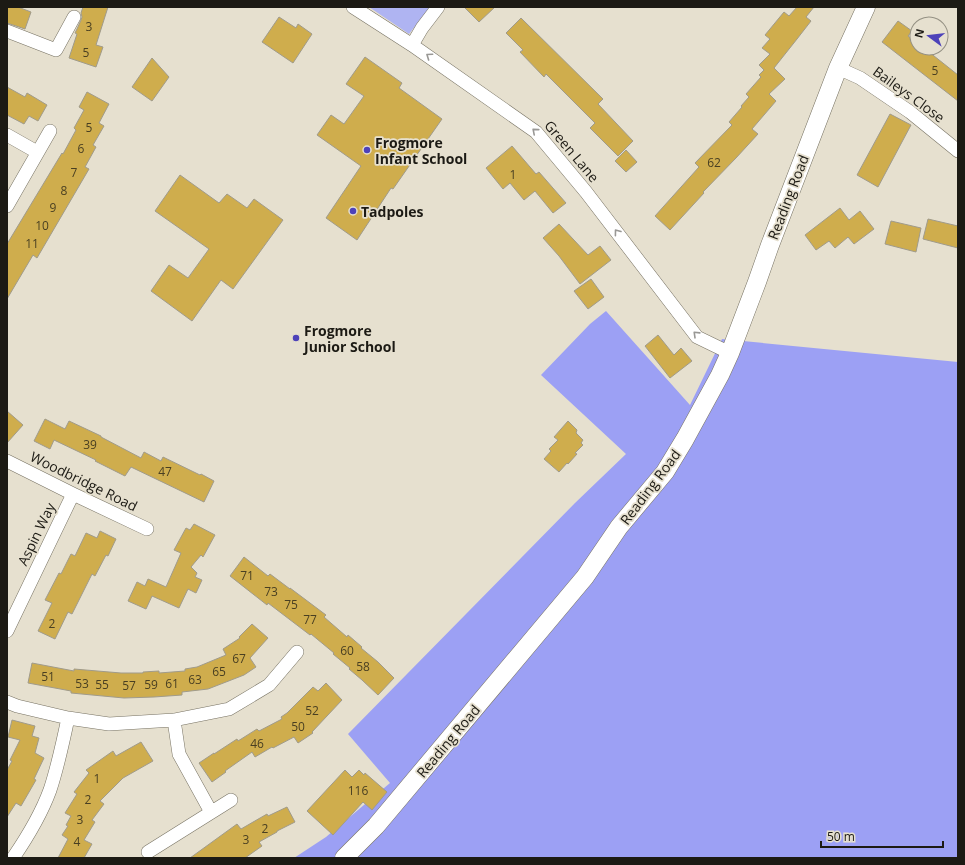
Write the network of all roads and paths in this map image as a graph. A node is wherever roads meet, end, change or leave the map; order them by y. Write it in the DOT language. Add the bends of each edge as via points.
graph roads {
  1 [pos="352,7"];
  2 [pos="438,7"];
  3 [pos="866,7"];
  4 [pos="74,17"];
  5 [pos="7,31"];
  6 [pos="412,45"];
  7 [pos="838,68"];
  8 [pos="50,131"];
  9 [pos="7,135"];
  10 [pos="958,151"];
  11 [pos="37,152"];
  12 [pos="7,206"];
  13 [pos="730,353"];
  14 [pos="7,461"];
  15 [pos="73,494"];
  16 [pos="147,529"];
  17 [pos="7,631"];
  18 [pos="297,652"];
  19 [pos="7,702"];
  20 [pos="68,718"];
  21 [pos="174,720"];
  22 [pos="232,800"];
  23 [pos="211,812"];
  24 [pos="148,852"];
  25 [pos="12,858"];
  26 [pos="344,858"];
  1 -- 6 [label="street, Green Lane"];
  2 -- 6 [label="street"];
  3 -- 7 [label="main road, Reading Road"];
  4 -- 5 [label="street" via="56,50"];
  13 -- 6 [label="street, Green Lane, one-way" via="697,337 586,192 536,132"];
  7 -- 10 [label="street, Baileys Close" via="860,78 898,103"];
  7 -- 13 [label="main road, Reading Road"];
  8 -- 11 [label="street"];
  9 -- 11 [label="street"];
  11 -- 12 [label="street"];
  13 -- 26 [label="main road, Reading Road" via="665,472 620,527 585,577 381,820"];
  14 -- 15 [label="street, Woodbridge Road"];
  15 -- 16 [label="street, Woodbridge Road"];
  15 -- 17 [label="street, Aspin Way"];
  18 -- 21 [label="street" via="269,685 229,709"];
  19 -- 20 [label="street"];
  20 -- 21 [label="street" via="109,724"];
  20 -- 25 [label="street" via="62,752 50,791"];
  21 -- 23 [label="street" via="179,754"];
  22 -- 23 [label="street"];
  23 -- 24 [label="street"];
}
